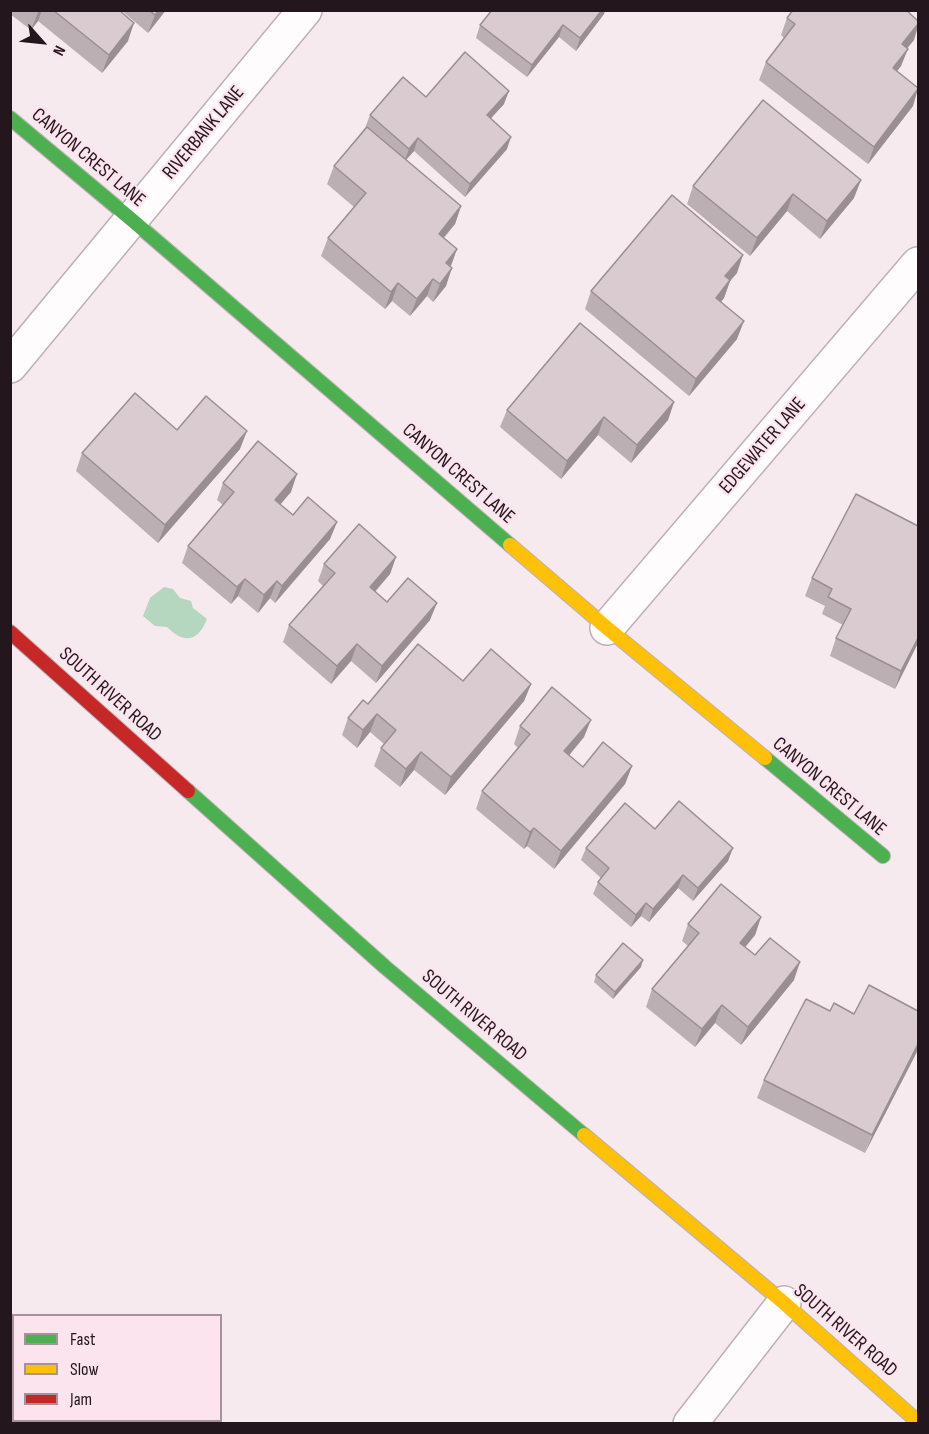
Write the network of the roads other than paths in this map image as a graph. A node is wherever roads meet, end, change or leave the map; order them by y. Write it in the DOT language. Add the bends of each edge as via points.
graph roads {
  1 [pos="305,10"];
  2 [pos="10,118"];
  3 [pos="132,220"];
  4 [pos="918,264"];
  5 [pos="10,366"];
  6 [pos="607,628"];
  7 [pos="10,633"];
  8 [pos="883,856"];
  9 [pos="784,1303"];
  10 [pos="918,1422"];
  11 [pos="690,1424"];
  1 -- 3 [label="street, RIVERBANK LANE"];
  2 -- 3 [label="main road, CANYON CREST LANE"];
  3 -- 5 [label="street, RIVERBANK LANE"];
  3 -- 6 [label="main road, CANYON CREST LANE"];
  4 -- 6 [label="street, EDGEWATER LANE"];
  6 -- 8 [label="main road, CANYON CREST LANE"];
  7 -- 9 [label="main road, SOUTH RIVER ROAD" via="385,967"];
  9 -- 10 [label="main road, SOUTH RIVER ROAD"];
  9 -- 11 [label="street"];
}
